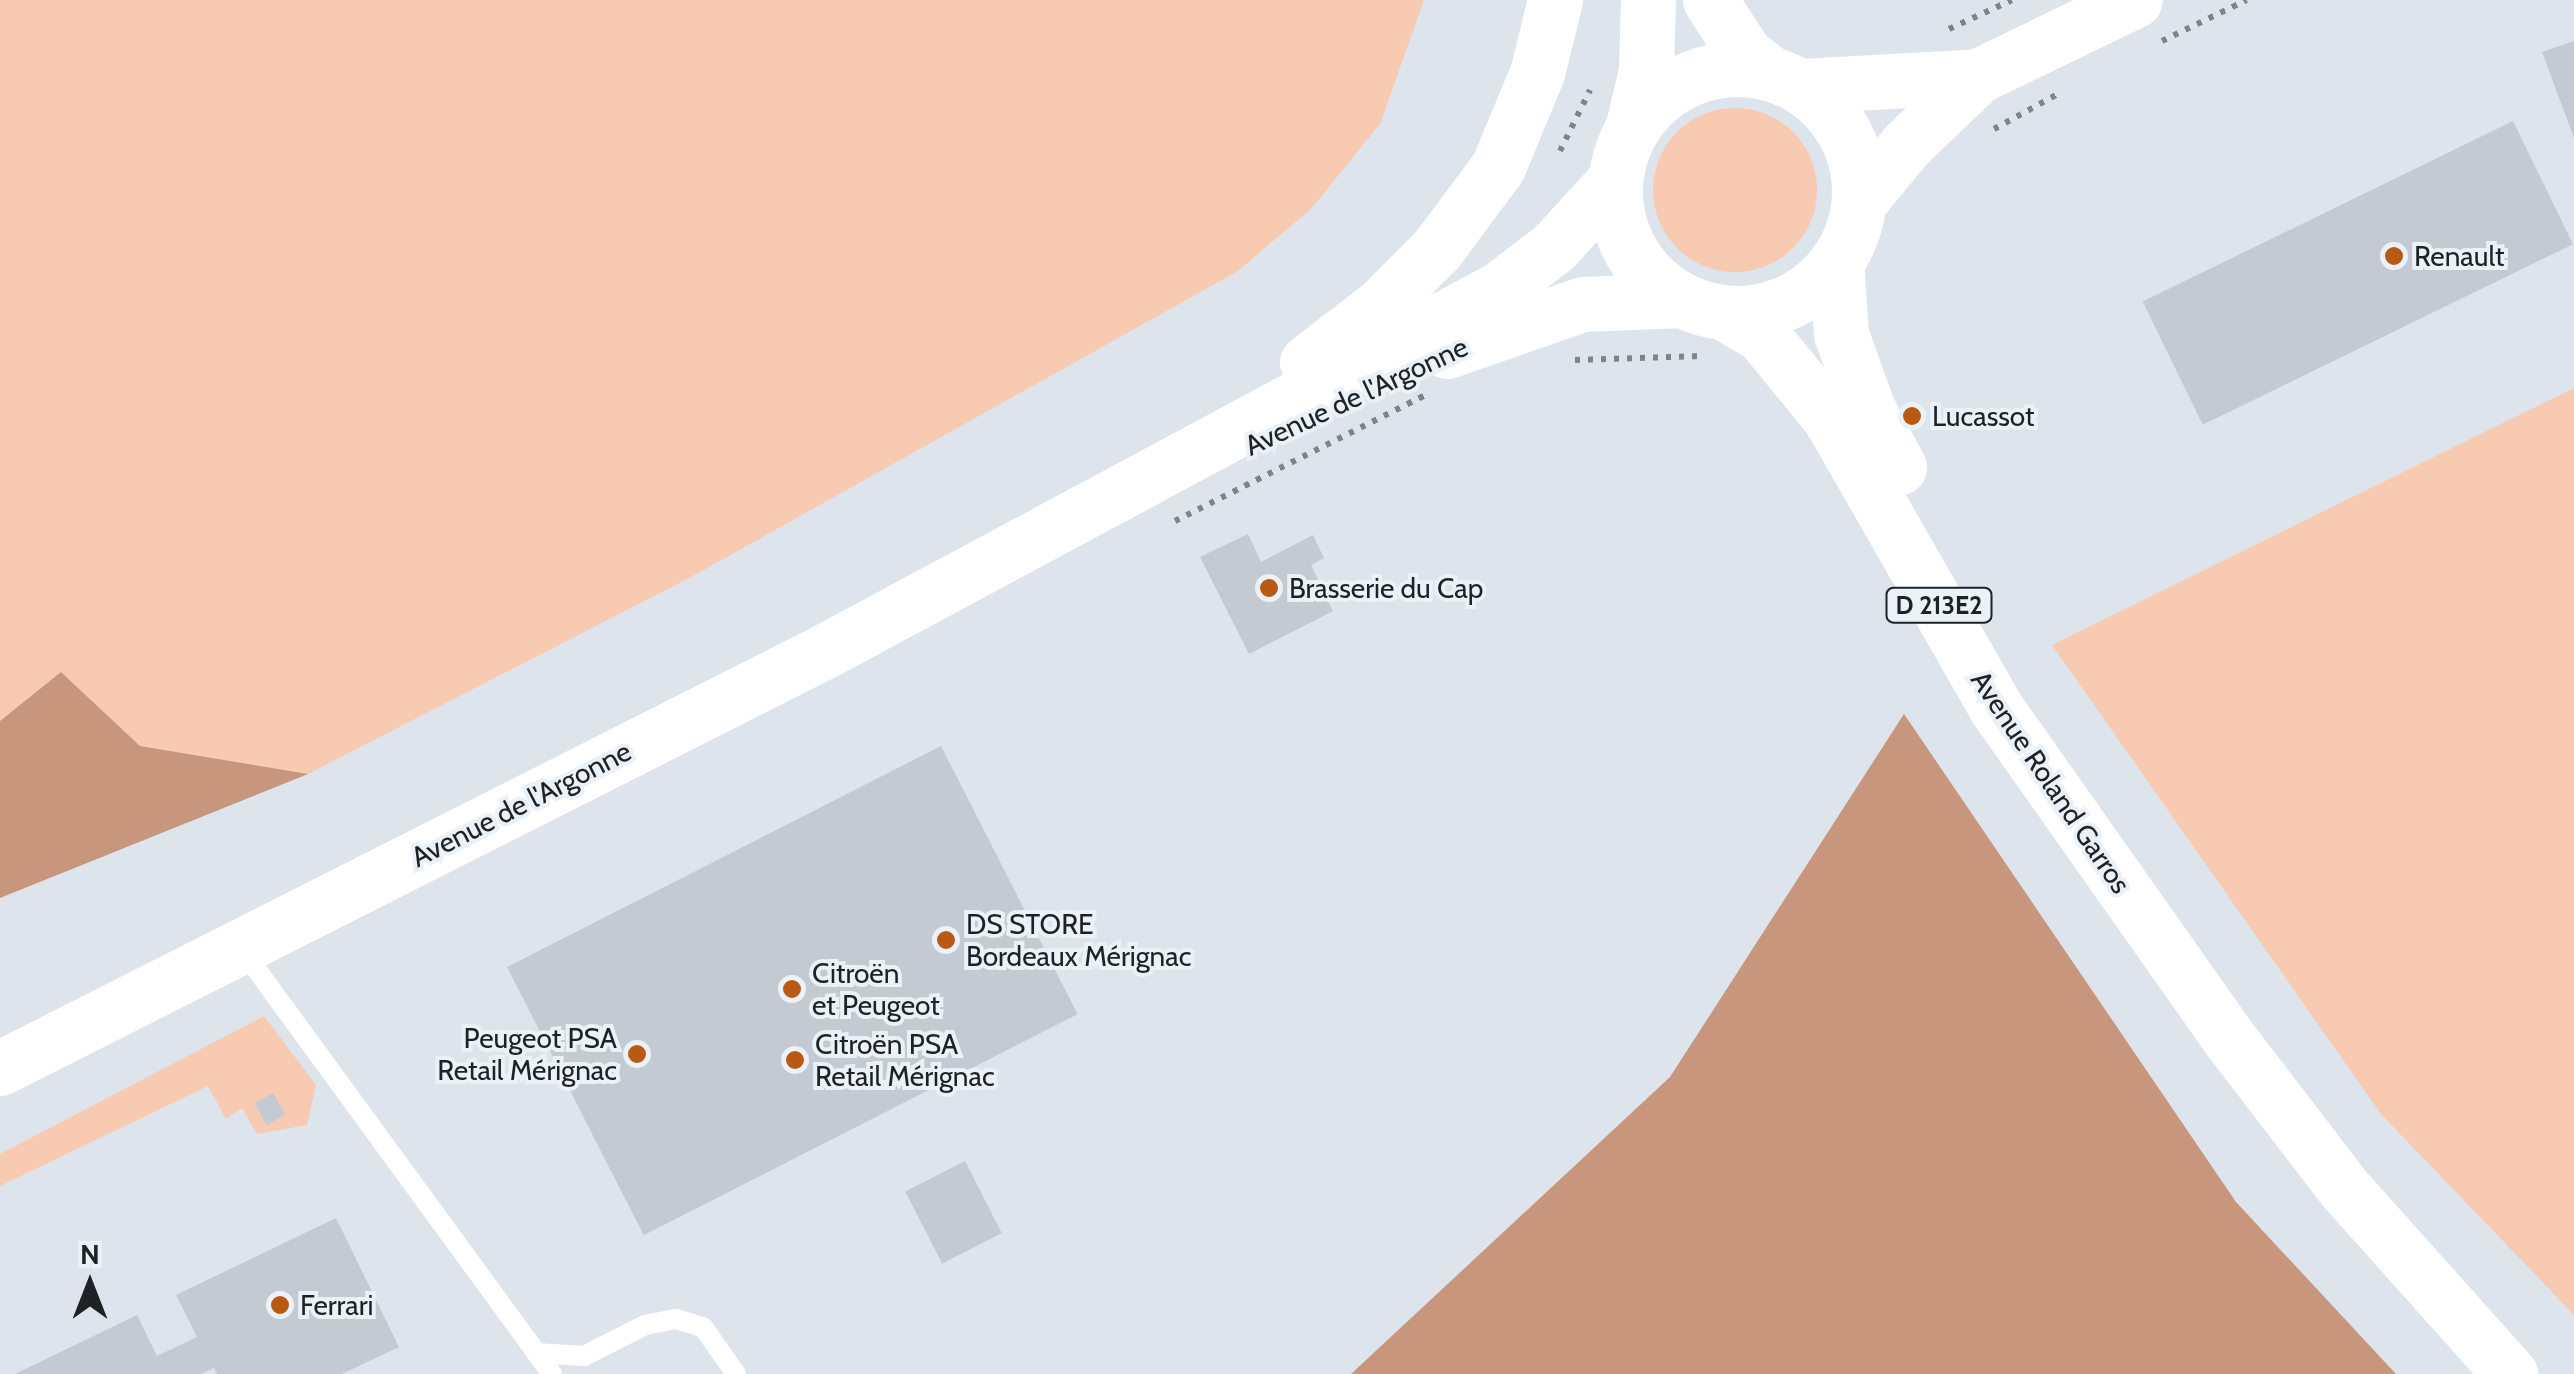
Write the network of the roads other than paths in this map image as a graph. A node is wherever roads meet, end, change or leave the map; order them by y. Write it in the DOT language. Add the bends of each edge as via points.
graph roads {
  1 [pos="1555,0"];
  2 [pos="1648,0"];
  3 [pos="1710,0"];
  4 [pos="2135,0"];
  5 [pos="1978,76"];
  6 [pos="1785,79"];
  7 [pos="1634,126"];
  8 [pos="1615,180"];
  9 [pos="1859,202"];
  10 [pos="1836,262"];
  11 [pos="1703,306"];
  12 [pos="1131,486"];
  13 [pos="1039,535"];
  14 [pos="2140,914"];
  15 [pos="239,945"];
  16 [pos="0,1068"];
  17 [pos="536,1354"];
  18 [pos="552,1374"];
  19 [pos="736,1374"];
  20 [pos="2510,1374"];
  1 -- 12 [label="main road" via="1537,73 1498,167 1438,249 1368,315"];
  2 -- 7 [label="main road" via="1646,70"];
  3 -- 6 [label="main road" via="1745,54"];
  4 -- 5 [label="main road"];
  5 -- 6 [label="main road"];
  5 -- 9 [label="main road"];
  6 -- 7 [label="main road" via="1730,68 1692,77 1659,96"];
  6 -- 9 [label="main road" via="1846,136"];
  7 -- 8 [label="main road"];
  8 -- 11 [label="main road" via="1627,245 1651,276"];
  8 -- 12 [label="main road, Avenue de l'Argonne" via="1554,247 1498,289"];
  9 -- 10 [label="main road"];
  10 -- 11 [label="main road" via="1786,302"];
  10 -- 14 [label="main road, Avenue Roland Garros / D 213E2" via="1841,334 1868,409"];
  11 -- 13 [label="main road, Avenue de l'Argonne" via="1583,304 1514,324 1296,428"];
  11 -- 14 [label="main road, Avenue Roland Garros / D 213E2" via="1762,335 1830,418 1996,708"];
  12 -- 13 [label="main road, Avenue de l'Argonne"];
  13 -- 15 [label="main road, Avenue de l'Argonne"];
  14 -- 20 [label="main road, Avenue Roland Garros / D 213E2" via="2343,1187"];
  15 -- 16 [label="main road, Avenue de l'Argonne"];
  15 -- 17 [label="lane"];
  17 -- 18 [label="lane"];
  17 -- 19 [label="lane" via="584,1356 644,1325 676,1319 703,1327"];
}
